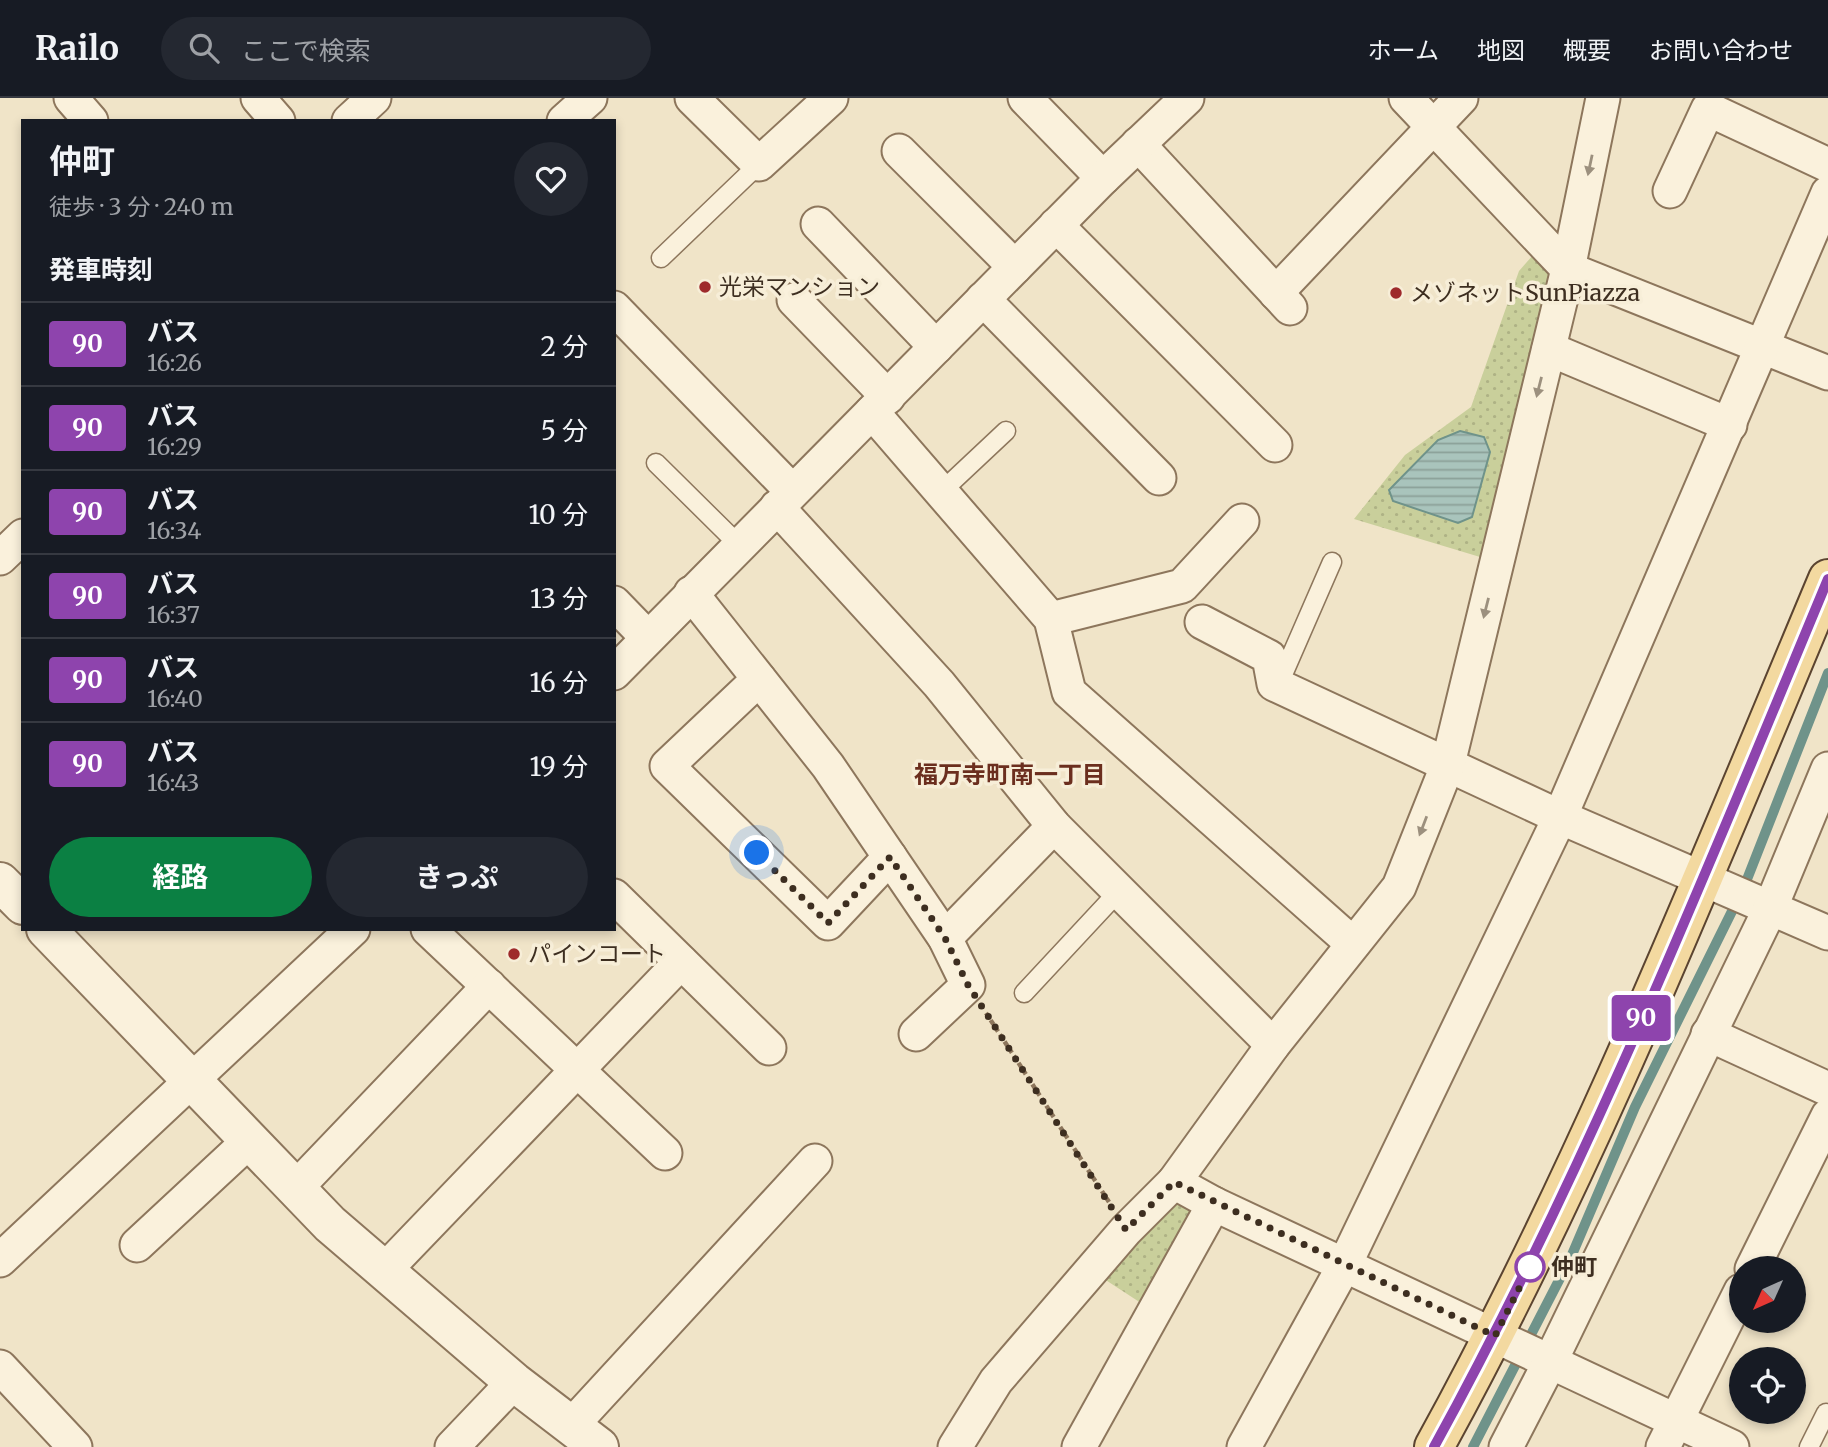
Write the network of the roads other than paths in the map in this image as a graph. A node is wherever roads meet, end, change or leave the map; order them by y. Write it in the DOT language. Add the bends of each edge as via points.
graph roads {
  1 [pos="71,98"];
  2 [pos="258,98"];
  3 [pos="374,98"];
  4 [pos="590,98"];
  5 [pos="692,98"];
  6 [pos="831,98"];
  7 [pos="1025,98"];
  8 [pos="1187,98"];
  9 [pos="1406,98"];
  10 [pos="1461,98"];
  11 [pos="1604,98"];
  12 [pos="89,119"];
  13 [pos="276,119"];
  14 [pos="351,119"];
  15 [pos="566,119"];
  16 [pos="1433,126"];
  17 [pos="1139,144"];
  18 [pos="899,151"];
  19 [pos="759,164"];
  20 [pos="1828,165"];
  21 [pos="1103,178"];
  22 [pos="1670,191"];
  23 [pos="1828,193"];
  24 [pos="818,224"];
  25 [pos="1056,225"];
  26 [pos="661,258"];
  27 [pos="1015,267"];
  28 [pos="1568,268"];
  29 [pos="983,299"];
  30 [pos="794,300"];
  31 [pos="618,320"];
  32 [pos="936,347"];
  33 [pos="1764,347"];
  34 [pos="1549,349"];
  35 [pos="1828,373"];
  36 [pos="880,404"];
  37 [pos="1730,425"];
  38 [pos="1006,431"];
  39 [pos="1275,445"];
  40 [pos="656,463"];
  41 [pos="1159,478"];
  42 [pos="941,492"];
  43 [pos="784,498"];
  44 [pos="1242,521"];
  45 [pos="21,538"];
  46 [pos="739,545"];
  47 [pos="0,558"];
  48 [pos="1332,562"];
  49 [pos="1828,579"];
  50 [pos="691,593"];
  51 [pos="616,605"];
  52 [pos="1051,619"];
  53 [pos="1202,622"];
  54 [pos="648,638"];
  55 [pos="616,671"];
  56 [pos="759,678"];
  57 [pos="1278,686"];
  58 [pos="1448,764"];
  59 [pos="1828,769"];
  60 [pos="1560,817"];
  61 [pos="1054,826"];
  62 [pos="890,857"];
  63 [pos="0,882"];
  64 [pos="1712,884"];
  65 [pos="1119,891"];
  66 [pos="616,898"];
  67 [pos="21,903"];
  68 [pos="1766,907"];
  69 [pos="48,931"];
  70 [pos="351,931"];
  71 [pos="430,931"];
  72 [pos="1828,933"];
  73 [pos="945,938"];
  74 [pos="1353,944"];
  75 [pos="681,962"];
  76 [pos="489,986"];
  77 [pos="1024,993"];
  78 [pos="916,1034"];
  79 [pos="1709,1034"];
  80 [pos="1273,1045"];
  81 [pos="769,1048"];
  82 [pos="577,1070"];
  83 [pos="192,1080"];
  84 [pos="1828,1089"];
  85 [pos="1828,1116"];
  86 [pos="249,1141"];
  87 [pos="665,1153"];
  88 [pos="815,1161"];
  89 [pos="1174,1182"];
  90 [pos="295,1189"];
  91 [pos="1214,1204"];
  92 [pos="137,1245"];
  93 [pos="1758,1256"];
  94 [pos="0,1261"];
  95 [pos="1345,1264"];
  96 [pos="384,1271"];
  97 [pos="1729,1315"];
  98 [pos="1499,1338"];
  99 [pos="1547,1359"];
  100 [pos="0,1367"];
  101 [pos="514,1382"];
  102 [pos="1826,1413"];
  103 [pos="1670,1433"];
  104 [pos="585,1436"];
  105 [pos="75,1447"];
  106 [pos="452,1447"];
  107 [pos="955,1447"];
  108 [pos="1079,1447"];
  109 [pos="1244,1447"];
  110 [pos="1434,1447"];
  111 [pos="1506,1447"];
  112 [pos="1732,1447"];
  113 [pos="1809,1447"];
  1 -- 12 [label="street"];
  2 -- 13 [label="street"];
  3 -- 14 [label="street"];
  4 -- 15 [label="street"];
  5 -- 19 [label="street"];
  6 -- 19 [label="street"];
  7 -- 21 [label="street"];
  8 -- 17 [label="street"];
  9 -- 16 [label="street"];
  10 -- 16 [label="street"];
  11 -- 28 [label="street, one-way"];
  16 -- 17 [label="street" via="1284,302"];
  16 -- 28 [label="street"];
  17 -- 21 [label="street"];
  18 -- 27 [label="street"];
  19 -- 26 [label="lane"];
  20 -- 22 [label="street" via="1708,109"];
  21 -- 25 [label="street"];
  23 -- 33 [label="street"];
  24 -- 32 [label="street"];
  25 -- 27 [label="street"];
  25 -- 39 [label="street"];
  27 -- 29 [label="street"];
  28 -- 33 [label="street"];
  28 -- 34 [label="street"];
  29 -- 32 [label="street"];
  29 -- 41 [label="street"];
  30 -- 36 [label="street"];
  31 -- 43 [label="street"];
  32 -- 36 [label="street"];
  33 -- 35 [label="street"];
  33 -- 37 [label="street"];
  34 -- 37 [label="street"];
  34 -- 58 [label="street, one-way"];
  36 -- 42 [label="street"];
  36 -- 43 [label="street"];
  37 -- 60 [label="street"];
  38 -- 42 [label="lane"];
  40 -- 46 [label="lane"];
  42 -- 52 [label="street"];
  43 -- 46 [label="street"];
  43 -- 61 [label="street"];
  44 -- 52 [label="street" via="1182,586"];
  45 -- 47 [label="street"];
  46 -- 50 [label="street"];
  48 -- 57 [label="lane"];
  49 -- 64 [label="main road"];
  50 -- 54 [label="street"];
  50 -- 56 [label="street"];
  51 -- 54 [label="street"];
  52 -- 74 [label="street" via="1069,692"];
  53 -- 57 [label="street" via="1269,657"];
  54 -- 55 [label="street"];
  56 -- 62 [label="street" via="828,766"];
  56 -- 62 [label="street" via="667,766 828,923"];
  57 -- 58 [label="street"];
  58 -- 60 [label="street"];
  58 -- 74 [label="street, one-way" via="1399,887"];
  59 -- 68 [label="street"];
  60 -- 64 [label="street"];
  60 -- 95 [label="street"];
  61 -- 65 [label="street"];
  61 -- 73 [label="street"];
  62 -- 73 [label="street"];
  63 -- 67 [label="street"];
  64 -- 68 [label="street"];
  64 -- 98 [label="main road"];
  65 -- 77 [label="lane"];
  65 -- 80 [label="street"];
  66 -- 75 [label="street"];
  68 -- 72 [label="street"];
  68 -- 79 [label="street"];
  69 -- 83 [label="street"];
  70 -- 83 [label="street"];
  71 -- 76 [label="street"];
  73 -- 78 [label="street" via="968,985"];
  74 -- 80 [label="street"];
  75 -- 81 [label="street"];
  75 -- 82 [label="street"];
  76 -- 82 [label="street"];
  76 -- 90 [label="street"];
  79 -- 84 [label="street"];
  79 -- 99 [label="street"];
  80 -- 89 [label="street"];
  82 -- 87 [label="street"];
  82 -- 96 [label="street"];
  83 -- 86 [label="street"];
  83 -- 94 [label="street"];
  85 -- 93 [label="street"];
  86 -- 90 [label="street"];
  86 -- 92 [label="street"];
  88 -- 104 [label="street"];
  89 -- 91 [label="street"];
  89 -- 107 [label="street" via="1126,1230 996,1381"];
  90 -- 96 [label="street"];
  91 -- 95 [label="street"];
  91 -- 108 [label="street"];
  95 -- 98 [label="street"];
  95 -- 109 [label="street"];
  96 -- 101 [label="street"];
  97 -- 103 [label="street"];
  98 -- 99 [label="street"];
  98 -- 110 [label="main road"];
  99 -- 103 [label="street"];
  99 -- 111 [label="street"];
  100 -- 105 [label="street"];
  101 -- 104 [label="street"];
  101 -- 106 [label="street"];
  102 -- 113 [label="lane"];
  103 -- 112 [label="street"];
}
